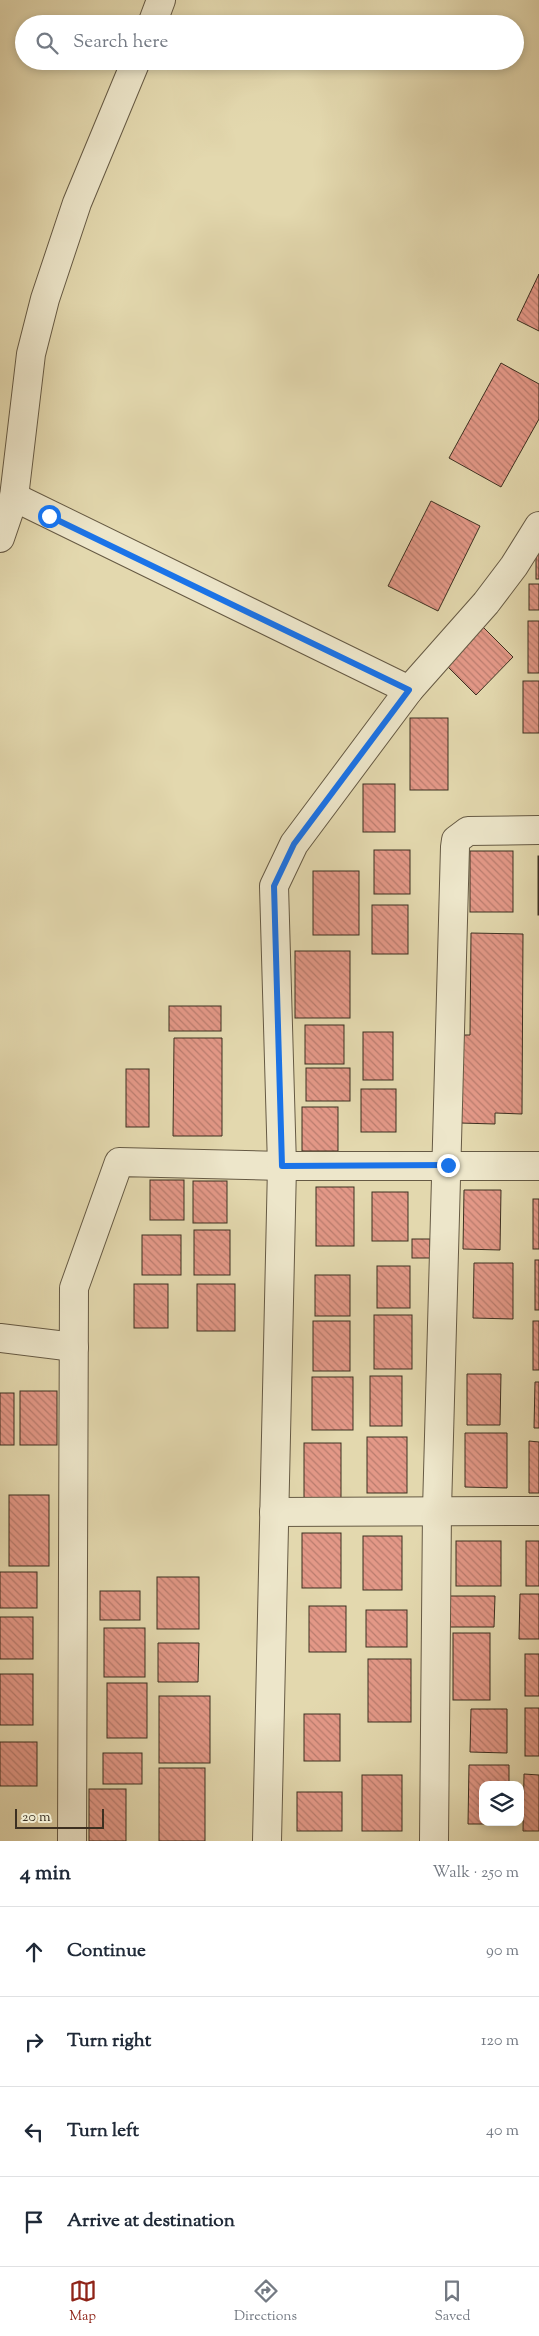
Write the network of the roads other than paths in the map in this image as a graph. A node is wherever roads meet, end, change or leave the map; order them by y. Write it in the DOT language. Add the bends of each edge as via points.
graph roads {
  1 [pos="161,0"];
  2 [pos="155,15"];
  3 [pos="132,70"];
  4 [pos="14,497"];
  5 [pos="539,526"];
  6 [pos="0,538"];
  7 [pos="409,690"];
  8 [pos="539,830"];
  9 [pos="448,1165"];
  10 [pos="282,1166"];
  11 [pos="539,1166"];
  12 [pos="0,1338"];
  13 [pos="74,1346"];
  14 [pos="437,1510"];
  15 [pos="539,1511"];
  16 [pos="274,1512"];
  17 [pos="72,1841"];
  18 [pos="267,1841"];
  19 [pos="434,1841"];
  1 -- 2 [label="street"];
  3 -- 4 [label="street" via="78,203 45,299 31,354"];
  4 -- 6 [label="street"];
  4 -- 7 [label="street"];
  5 -- 7 [label="street" via="486,603"];
  7 -- 10 [label="street" via="294,844 274,886"];
  8 -- 9 [label="street" via="468,831 456,840"];
  9 -- 10 [label="street"];
  9 -- 11 [label="street"];
  9 -- 14 [label="street"];
  10 -- 13 [label="street" via="119,1162 74,1288"];
  10 -- 16 [label="street"];
  12 -- 13 [label="street"];
  13 -- 17 [label="street"];
  14 -- 15 [label="street"];
  14 -- 16 [label="street"];
  14 -- 19 [label="street"];
  16 -- 18 [label="street"];
}
